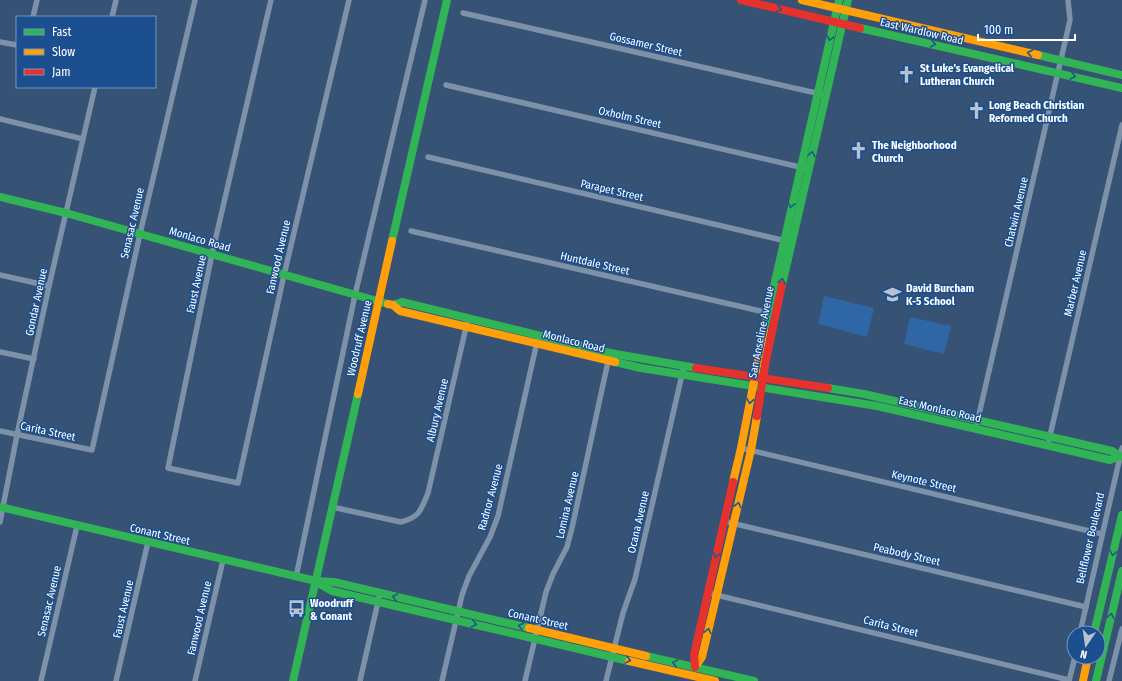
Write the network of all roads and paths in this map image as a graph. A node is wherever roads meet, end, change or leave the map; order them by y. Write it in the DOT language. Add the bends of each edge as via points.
graph roads {
  1 [pos="37,0"];
  2 [pos="116,0"];
  3 [pos="195,0"];
  4 [pos="271,0"];
  5 [pos="349,0"];
  6 [pos="426,0"];
  7 [pos="447,0"];
  8 [pos="741,0"];
  9 [pos="802,0"];
  10 [pos="839,0"];
  11 [pos="848,0"];
  12 [pos="1068,0"];
  13 [pos="837,8"];
  14 [pos="845,11"];
  15 [pos="463,13"];
  16 [pos="33,16"];
  17 [pos="112,16"];
  18 [pos="838,23"];
  19 [pos="918,28"];
  20 [pos="915,40"];
  21 [pos="0,42"];
  22 [pos="990,44"];
  23 [pos="16,45"];
  24 [pos="986,56"];
  25 [pos="1061,60"];
  26 [pos="1058,73"];
  27 [pos="1122,75"];
  28 [pos="446,85"];
  29 [pos="96,88"];
  30 [pos="1122,88"];
  31 [pos="821,94"];
  32 [pos="0,119"];
  33 [pos="1122,125"];
  34 [pos="83,138"];
  35 [pos="428,157"];
  36 [pos="800,166"];
  37 [pos="809,169"];
  38 [pos="0,197"];
  39 [pos="66,213"];
  40 [pos="411,231"];
  41 [pos="140,234"];
  42 [pos="787,241"];
  43 [pos="212,254"];
  44 [pos="0,275"];
  45 [pos="284,275"];
  46 [pos="49,286"];
  47 [pos="356,295"];
  48 [pos="378,302"];
  49 [pos="771,313"];
  50 [pos="467,323"];
  51 [pos="538,340"];
  52 [pos="0,352"];
  53 [pos="610,357"];
  54 [pos="34,360"];
  55 [pos="684,366"];
  56 [pos="683,375"];
  57 [pos="759,378"];
  58 [pos="757,387"];
  59 [pos="976,424"];
  60 [pos="0,431"];
  61 [pos="17,435"];
  62 [pos="1050,436"];
  63 [pos="1048,445"];
  64 [pos="741,448"];
  65 [pos="1122,448"];
  66 [pos="92,450"];
  67 [pos="751,450"];
  68 [pos="1121,456"];
  69 [pos="202,476"];
  70 [pos="332,507"];
  71 [pos="2,508"];
  72 [pos="1122,515"];
  73 [pos="723,521"];
  74 [pos="0,522"];
  75 [pos="734,524"];
  76 [pos="77,526"];
  77 [pos="1102,534"];
  78 [pos="148,542"];
  79 [pos="223,560"];
  80 [pos="1122,571"];
  81 [pos="296,577"];
  82 [pos="316,581"];
  83 [pos="380,593"];
  84 [pos="708,593"];
  85 [pos="717,595"];
  86 [pos="378,602"];
  87 [pos="1086,607"];
  88 [pos="458,612"];
  89 [pos="456,620"];
  90 [pos="1082,625"];
  91 [pos="1096,625"];
  92 [pos="1122,628"];
  93 [pos="536,634"];
  94 [pos="614,648"];
  95 [pos="612,657"];
  96 [pos="1073,665"];
  97 [pos="1086,665"];
  98 [pos="695,667"];
  99 [pos="693,678"];
  100 [pos="1069,680"];
  101 [pos="42,681"];
  102 [pos="116,681"];
  103 [pos="195,681"];
  104 [pos="293,681"];
  105 [pos="360,681"];
  106 [pos="442,681"];
  107 [pos="525,681"];
  108 [pos="606,681"];
  109 [pos="715,681"];
  110 [pos="754,681"];
  111 [pos="1083,681"];
  112 [pos="1096,681"];
  113 [pos="1109,681"];
  1 -- 16 [label="street"];
  2 -- 17 [label="street"];
  3 -- 41 [label="street, Senasac Avenue"];
  4 -- 43 [label="street, Faust Avenue"];
  5 -- 45 [label="street, Fanwood Avenue"];
  6 -- 47 [label="street, Woodruff Avenue"];
  7 -- 48 [label="street, Woodruff Avenue"];
  8 -- 18 [label="street, East Wardlow Road, one-way"];
  9 -- 13 [label="street, East Wardlow Road"];
  10 -- 13 [label="street, San Anseline Avenue"];
  11 -- 14 [label="street, San Anseline Avenue"];
  12 -- 25 [label="street, Chatwin Avenue" via="1070,20"];
  13 -- 14 [label="street, East Wardlow Road"];
  13 -- 18 [label="street, San Anseline Avenue"];
  14 -- 18 [label="street, San Anseline Avenue"];
  14 -- 19 [label="street, East Wardlow Road"];
  15 -- 31 [label="street, Gossamer Street"];
  18 -- 20 [label="street, East Wardlow Road"];
  18 -- 31 [label="street, San Anseline Avenue"];
  19 -- 20 [label="street"];
  19 -- 22 [label="street, East Wardlow Road"];
  20 -- 24 [label="street, East Wardlow Road, one-way"];
  21 -- 23 [label="street"];
  22 -- 24 [label="street"];
  25 -- 22 [label="street, East Wardlow Road, one-way"];
  24 -- 26 [label="street, East Wardlow Road"];
  25 -- 26 [label="street, Chatwin Avenue"];
  25 -- 27 [label="street, East Wardlow Road"];
  26 -- 30 [label="street, East Wardlow Road, one-way"];
  26 -- 59 [label="street, Chatwin Avenue"];
  28 -- 36 [label="street, Oxholm Street"];
  29 -- 34 [label="street, Gondar Avenue"];
  31 -- 36 [label="street, San Anseline Avenue"];
  37 -- 31 [label="street, San Anseline Avenue, one-way"];
  32 -- 34 [label="street"];
  33 -- 62 [label="street, Marber Avenue"];
  34 -- 39 [label="street, Gondar Avenue"];
  35 -- 42 [label="street, Parapet Street"];
  36 -- 37 [label="street, Oxholm Street"];
  36 -- 42 [label="street, San Anseline Avenue, one-way"];
  37 -- 42 [label="street, San Anseline Avenue"];
  38 -- 39 [label="street, Monlaco Road"];
  39 -- 41 [label="street, Monlaco Road"];
  39 -- 46 [label="street, Gondar Avenue"];
  40 -- 49 [label="street, Huntdale Street"];
  41 -- 43 [label="street, Monlaco Road"];
  41 -- 66 [label="street, Senasac Avenue"];
  42 -- 49 [label="street, San Anseline Avenue"];
  43 -- 45 [label="street, Monlaco Road"];
  43 -- 69 [label="street, Faust Avenue" via="168,468"];
  44 -- 46 [label="street"];
  45 -- 47 [label="street, Monlaco Road"];
  45 -- 69 [label="street, Fanwood Avenue" via="238,483"];
  46 -- 54 [label="street, Gondar Avenue"];
  47 -- 48 [label="street, Monlaco Road"];
  47 -- 81 [label="street, Woodruff Avenue"];
  48 -- 50 [label="street, Monlaco Road" via="393,305 400,311"];
  48 -- 70 [label="street, Woodruff Avenue"];
  49 -- 57 [label="street, San Anseline Avenue"];
  50 -- 51 [label="street, Monlaco Road"];
  50 -- 70 [label="street, Albury Avenue" via="428,493 420,513 401,522"];
  51 -- 53 [label="street, Monlaco Road"];
  51 -- 88 [label="street, Radnor Avenue" via="498,516 469,576"];
  52 -- 54 [label="street"];
  53 -- 55 [label="street, Monlaco Road"];
  53 -- 56 [label="street, Monlaco Road"];
  53 -- 93 [label="street, Lomina Avenue" via="567,547 546,592"];
  54 -- 61 [label="street, Gondar Avenue"];
  55 -- 56 [label="street, Ocana Avenue"];
  55 -- 57 [label="street, Monlaco Road"];
  56 -- 58 [label="street, Monlaco Road"];
  56 -- 94 [label="street, Ocana Avenue" via="635,579"];
  57 -- 58 [label="street, San Anseline Avenue"];
  57 -- 59 [label="street, East Monlaco Road" via="864,394"];
  58 -- 59 [label="street, East Monlaco Road"];
  58 -- 64 [label="street, San Anseline Avenue, one-way"];
  58 -- 67 [label="street, San Anseline Avenue"];
  59 -- 62 [label="street, East Monlaco Road"];
  59 -- 63 [label="street, East Monlaco Road"];
  60 -- 61 [label="street, Carita Street"];
  61 -- 66 [label="street, Carita Street"];
  61 -- 71 [label="street, Gondar Avenue"];
  62 -- 63 [label="street, Marber Avenue"];
  62 -- 68 [label="street, East Monlaco Road" via="1112,451"];
  63 -- 68 [label="street, East Monlaco Road" via="1110,460"];
  64 -- 67 [label="street, Keynote Street"];
  64 -- 73 [label="street, San Anseline Avenue"];
  65 -- 68 [label="street, Bellflower Boulevard"];
  75 -- 67 [label="street, San Anseline Avenue, one-way"];
  67 -- 77 [label="street, Keynote Street"];
  68 -- 77 [label="street, Bellflower Boulevard"];
  70 -- 82 [label="street, Woodruff Avenue"];
  71 -- 74 [label="street, Gondar Avenue"];
  71 -- 76 [label="street, Conant Street"];
  72 -- 91 [label="street, one-way"];
  73 -- 75 [label="street, Peabody Street"];
  73 -- 84 [label="street, San Anseline Avenue, one-way"];
  75 -- 85 [label="street, San Anseline Avenue"];
  75 -- 87 [label="street, Peabody Street"];
  76 -- 78 [label="street, Conant Street"];
  76 -- 101 [label="street, Senasac Avenue"];
  77 -- 87 [label="street, Bellflower Boulevard"];
  78 -- 79 [label="street, Conant Street"];
  78 -- 102 [label="street, Faust Avenue"];
  79 -- 81 [label="street, Conant Street"];
  79 -- 103 [label="street, Fanwood Avenue"];
  112 -- 80 [label="street, one-way"];
  81 -- 82 [label="street, Conant Street"];
  82 -- 83 [label="street, Conant Street" via="334,582"];
  82 -- 86 [label="street, Conant Street" via="332,591"];
  82 -- 104 [label="street, Woodruff Avenue"];
  83 -- 86 [label="street"];
  88 -- 83 [label="street, Conant Street, one-way"];
  84 -- 85 [label="street, Carita Street"];
  84 -- 98 [label="street, San Anseline Avenue" via="694,655"];
  98 -- 85 [label="street, San Anseline Avenue, one-way" via="702,657"];
  85 -- 100 [label="street, Carita Street"];
  86 -- 89 [label="street, Conant Street"];
  86 -- 105 [label="street"];
  87 -- 90 [label="street, Bellflower Boulevard"];
  88 -- 89 [label="street, Radnor Avenue"];
  93 -- 88 [label="street, Conant Street, one-way"];
  89 -- 93 [label="street, Conant Street, one-way"];
  89 -- 106 [label="street, Radnor Avenue"];
  92 -- 113 [label="street"];
  93 -- 94 [label="street, Conant Street"];
  93 -- 95 [label="street, Conant Street"];
  93 -- 107 [label="street, Lomina Avenue"];
  94 -- 95 [label="street, Ocana Avenue"];
  98 -- 94 [label="street, Conant Street, one-way"];
  95 -- 99 [label="street, Conant Street, one-way"];
  95 -- 108 [label="street, Ocana Avenue"];
  96 -- 100 [label="street"];
  97 -- 111 [label="street"];
  98 -- 99 [label="street, San Anseline Avenue"];
  98 -- 110 [label="street, Conant Street"];
  99 -- 109 [label="street, Conant Street"];
}
